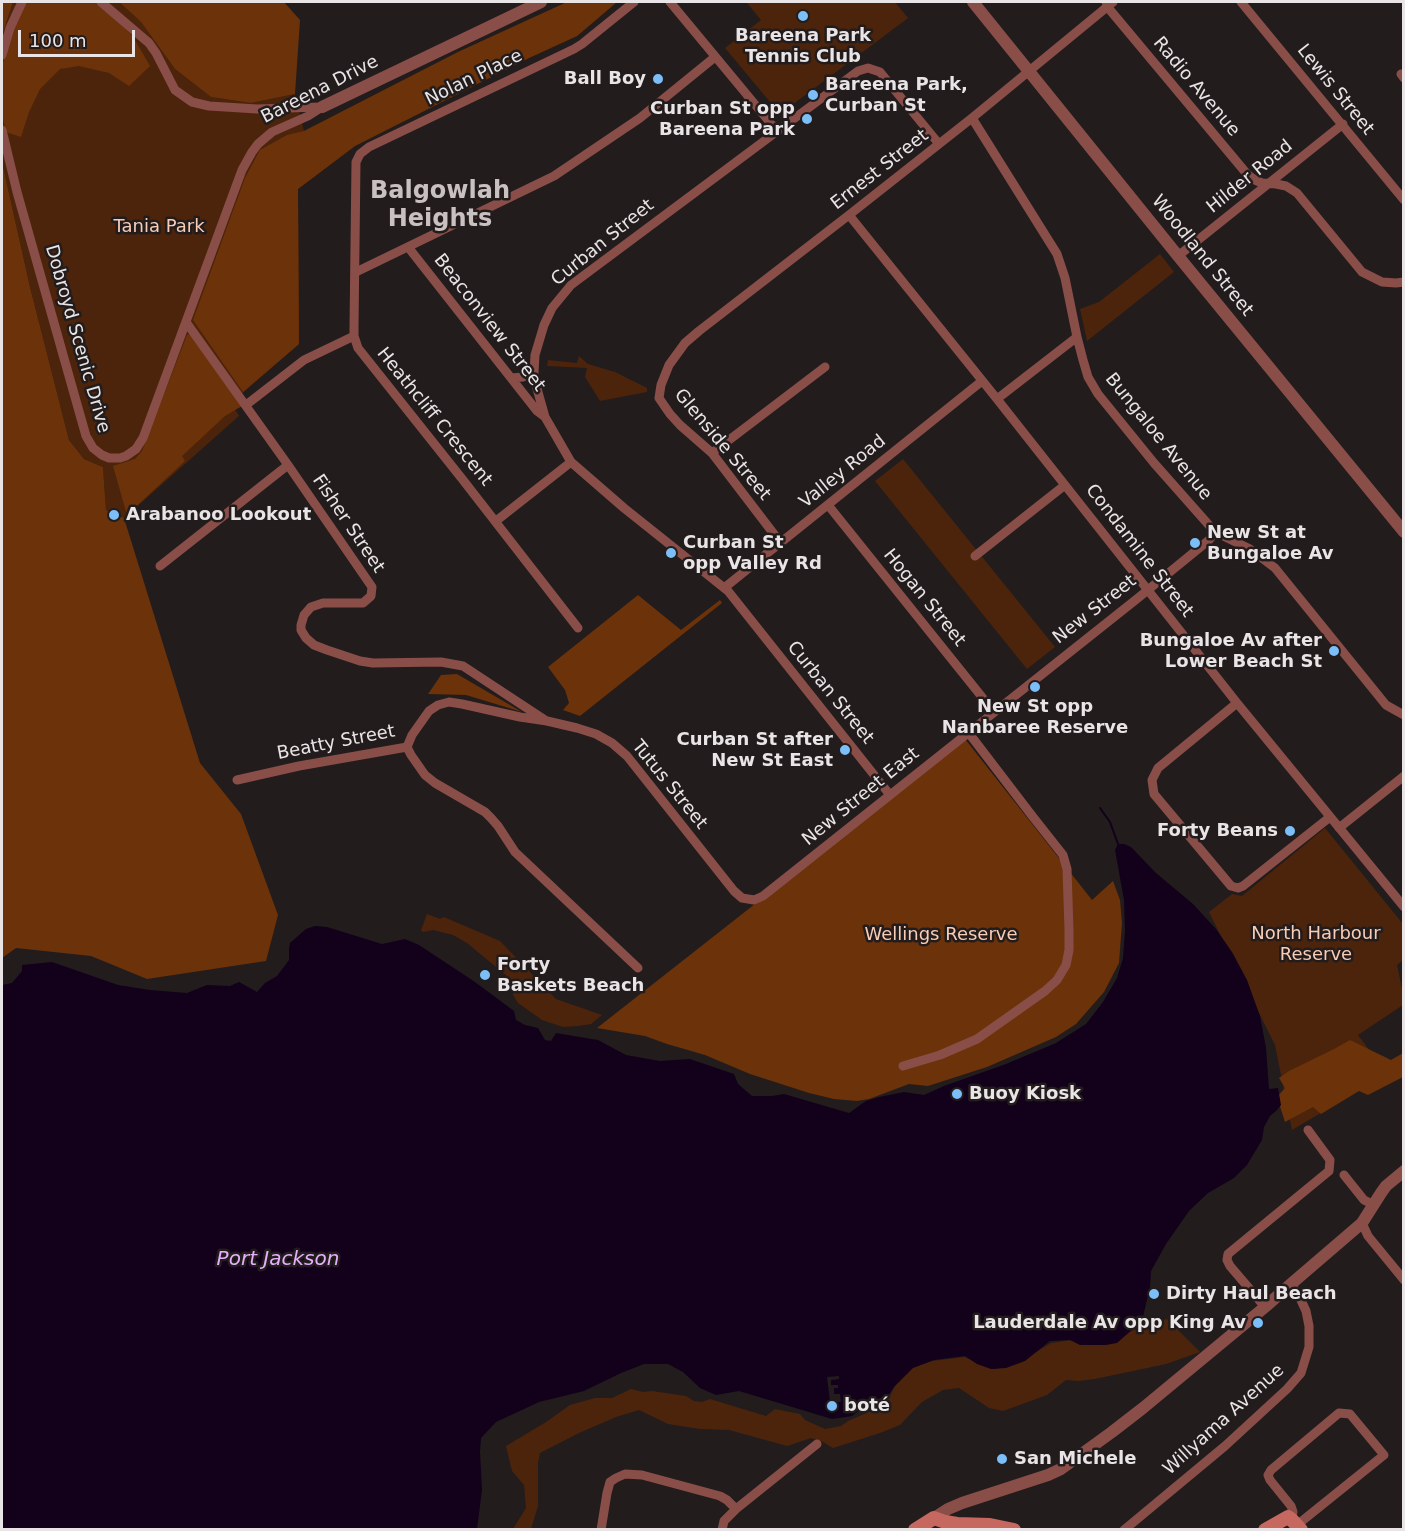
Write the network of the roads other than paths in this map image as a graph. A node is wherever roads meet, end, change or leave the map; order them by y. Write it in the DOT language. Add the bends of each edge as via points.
graph roads {
  1 [pos="22,2"];
  2 [pos="100,2"];
  3 [pos="541,2"];
  4 [pos="634,2"];
  5 [pos="670,2"];
  6 [pos="973,2"];
  7 [pos="1241,2"];
  8 [pos="1109,3"];
  9 [pos="2,55"];
  10 [pos="715,57"];
  11 [pos="1029,70"];
  12 [pos="322,107"];
  13 [pos="288,109"];
  14 [pos="972,118"];
  15 [pos="293,122"];
  16 [pos="1343,124"];
  17 [pos="2,130"];
  18 [pos="777,131"];
  19 [pos="939,144"];
  20 [pos="1268,183"];
  21 [pos="1404,200"];
  22 [pos="849,215"];
  23 [pos="408,247"];
  24 [pos="1178,256"];
  25 [pos="356,272"];
  26 [pos="1404,282"];
  27 [pos="186,322"];
  28 [pos="354,336"];
  29 [pos="1077,337"];
  30 [pos="669,365"];
  31 [pos="825,368"];
  32 [pos="534,372"];
  33 [pos="512,378"];
  34 [pos="982,381"];
  35 [pos="997,399"];
  36 [pos="246,405"];
  37 [pos="545,417"];
  38 [pos="712,453"];
  39 [pos="571,462"];
  40 [pos="288,465"];
  41 [pos="1065,485"];
  42 [pos="828,505"];
  43 [pos="496,521"];
  44 [pos="1215,532"];
  45 [pos="1404,532"];
  46 [pos="780,542"];
  47 [pos="975,556"];
  48 [pos="160,566"];
  49 [pos="724,588"];
  50 [pos="1148,590"];
  51 [pos="578,628"];
  52 [pos="1237,703"];
  53 [pos="994,712"];
  54 [pos="1404,715"];
  55 [pos="547,721"];
  56 [pos="968,732"];
  57 [pos="407,747"];
  58 [pos="1404,776"];
  59 [pos="237,780"];
  60 [pos="890,795"];
  61 [pos="1330,817"];
  62 [pos="1339,828"];
  63 [pos="746,899"];
  64 [pos="1404,907"];
  65 [pos="638,968"];
  66 [pos="903,1066"];
  67 [pos="1308,1130"];
  68 [pos="1404,1171"];
  69 [pos="1344,1175"];
  70 [pos="1368,1214"];
  71 [pos="1404,1281"];
  72 [pos="1291,1284"];
  73 [pos="1266,1307"];
  74 [pos="817,1444"];
  75 [pos="736,1509"];
  76 [pos="934,1518"];
  77 [pos="1296,1524"];
  78 [pos="601,1530"];
  79 [pos="722,1530"];
  80 [pos="915,1530"];
  81 [pos="1014,1530"];
  82 [pos="1124,1530"];
  83 [pos="1265,1530"];
  1 -- 9 [label="street"];
  2 -- 13 [label="street" via="148,43 172,86 187,100 209,106"];
  3 -- 12 [label="street, Bareena Drive"];
  4 -- 25 [label="street, Nolan Place" via="574,49 360,154 356,162"];
  5 -- 10 [label="street"];
  6 -- 11 [label="street, Woodland Street"];
  7 -- 16 [label="street, Lewis Street"];
  8 -- 11 [label="street, Ernest Street"];
  8 -- 20 [label="street, Radio Avenue" via="1110,10 1247,174"];
  10 -- 18 [label="street"];
  10 -- 23 [label="street" via="640,118 554,176"];
  11 -- 14 [label="street, Ernest Street"];
  11 -- 24 [label="street, Woodland Street"];
  12 -- 13 [label="street"];
  12 -- 15 [label="street, Bareena Drive"];
  13 -- 15 [label="street" via="296,113"];
  14 -- 19 [label="street, Ernest Street"];
  14 -- 29 [label="street, Bungaloe Avenue" via="1058,254"];
  15 -- 27 [label="street, Bareena Drive" via="264,138 247,161"];
  16 -- 20 [label="street, Hilder Road"];
  16 -- 21 [label="street, Lewis Street"];
  17 -- 27 [label="street, Dobroyd Scenic Drive" via="86,436 102,455 126,456 140,444"];
  18 -- 19 [label="street, Curban Street" via="853,74 868,68 883,75"];
  18 -- 32 [label="street, Curban Street" via="571,285 544,325"];
  19 -- 22 [label="street, Ernest Street"];
  20 -- 24 [label="street, Hilder Road"];
  20 -- 26 [label="street, Radio Avenue" via="1286,186 1297,193 1362,272 1382,282"];
  22 -- 30 [label="street, Ernest Street" via="699,331"];
  22 -- 34 [label="street, Condamine Street"];
  23 -- 25 [label="street"];
  23 -- 33 [label="street, Beaconview Street"];
  24 -- 45 [label="street, Woodland Street"];
  25 -- 28 [label="street"];
  27 -- 36 [label="street, Fisher Street"];
  28 -- 36 [label="street" via="304,360"];
  28 -- 43 [label="street, Heathcliff Crescent" via="362,354"];
  29 -- 35 [label="street"];
  29 -- 44 [label="street, Bungaloe Avenue" via="1088,377 1098,394"];
  30 -- 38 [label="street, Glenside Street" via="659,398 680,425"];
  31 -- 38 [label="street"];
  32 -- 33 [label="street"];
  32 -- 37 [label="street, Curban Street"];
  33 -- 37 [label="street, Beaconview Street"];
  34 -- 35 [label="street, Condamine Street"];
  34 -- 42 [label="street, Valley Road"];
  35 -- 41 [label="street, Condamine Street"];
  36 -- 40 [label="street, Fisher Street"];
  37 -- 39 [label="street, Curban Street"];
  38 -- 46 [label="street, Glenside Street"];
  39 -- 43 [label="street"];
  39 -- 49 [label="street, Curban Street"];
  40 -- 48 [label="street"];
  40 -- 55 [label="street, Fisher Street" via="373,590 363,603 323,603 311,608 301,626 310,642 360,661 464,666"];
  41 -- 47 [label="street"];
  41 -- 50 [label="street, Condamine Street"];
  42 -- 46 [label="street, Valley Road"];
  42 -- 53 [label="street, Hogan Street"];
  43 -- 51 [label="street, Heathcliff Crescent"];
  44 -- 50 [label="street, New Street"];
  44 -- 54 [label="street, Bungaloe Avenue" via="1251,549 1275,568 1386,705"];
  46 -- 49 [label="street, Valley Road"];
  49 -- 60 [label="street, Curban Street"];
  50 -- 52 [label="street, Condamine Street"];
  50 -- 53 [label="street, New Street"];
  52 -- 61 [label="street, Condamine Street"];
  52 -- 61 [label="street" via="1158,768 1152,780 1154,794 1231,886 1238,888"];
  53 -- 56 [label="street, New Street East"];
  55 -- 57 [label="street, Tutus Street" via="449,702 429,711"];
  55 -- 63 [label="street, Tutus Street" via="596,734 620,749 734,891"];
  56 -- 60 [label="street, New Street East"];
  56 -- 66 [label="street" via="1063,855 1069,950 1057,980 977,1039"];
  57 -- 59 [label="street, Beatty Street"];
  57 -- 65 [label="street, Beatty Street" via="425,775 485,812 521,859"];
  58 -- 62 [label="street"];
  60 -- 63 [label="street, New Street East" via="763,896"];
  61 -- 62 [label="street, Condamine Street"];
  62 -- 64 [label="street, Condamine Street"];
  67 -- 73 [label="street" via="1330,1160 1329,1171 1228,1254 1230,1266"];
  68 -- 70 [label="street" via="1386,1186"];
  69 -- 70 [label="street" via="1364,1200"];
  70 -- 71 [label="street" via="1368,1236"];
  70 -- 72 [label="street"];
  72 -- 73 [label="street"];
  72 -- 82 [label="street, Willyama Avenue" via="1306,1311 1309,1326 1310,1347 1301,1373 1225,1446"];
  73 -- 76 [label="street" via="1061,1469 962,1503"];
  74 -- 75 [label="street"];
  75 -- 78 [label="street" via="720,1496 625,1474 610,1482"];
  75 -- 79 [label="street" via="724,1521"];
  76 -- 80 [label="main road"];
  76 -- 81 [label="main road"];
  77 -- 77 [label="street" via="1384,1455 1350,1414 1339,1413 1268,1475 1291,1506"];
  77 -- 83 [label="main road" via="1286,1518"];
}
